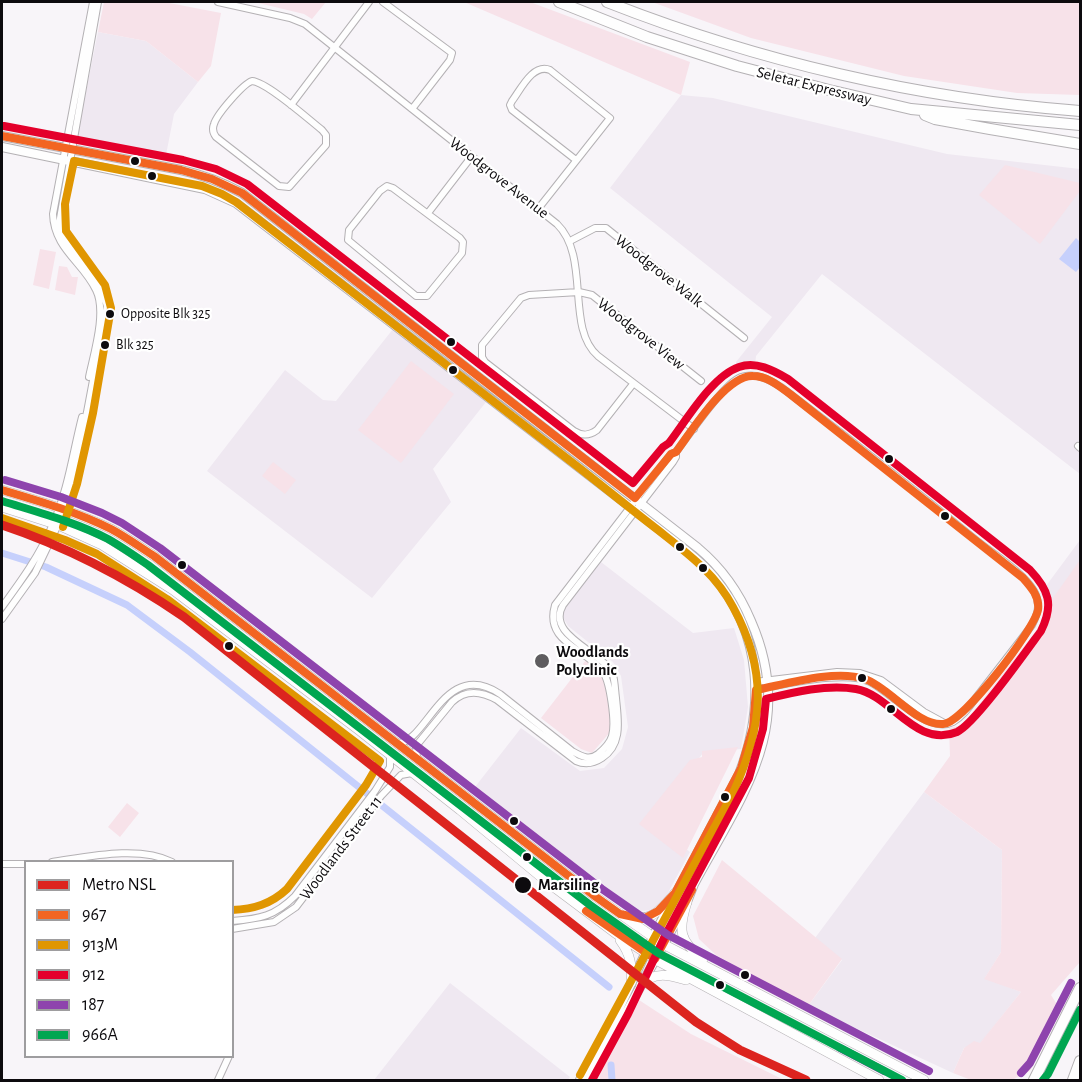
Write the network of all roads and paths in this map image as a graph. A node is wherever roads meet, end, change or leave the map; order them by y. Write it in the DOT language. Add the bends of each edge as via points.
graph roads {
  1 [pos="93,2"];
  2 [pos="98,2"];
  3 [pos="218,2"];
  4 [pos="369,2"];
  5 [pos="383,2"];
  6 [pos="559,2"];
  7 [pos="607,2"];
  8 [pos="89,39"];
  9 [pos="333,47"];
  10 [pos="1080,104"];
  11 [pos="291,105"];
  12 [pos="412,109"];
  13 [pos="911,109"];
  14 [pos="1054,109"];
  15 [pos="1080,111"];
  16 [pos="1080,125"];
  17 [pos="2,136"];
  18 [pos="1080,144"];
  19 [pos="2,147"];
  20 [pos="69,149"];
  21 [pos="472,156"];
  22 [pos="576,160"];
  23 [pos="67,161"];
  24 [pos="538,209"];
  25 [pos="428,213"];
  26 [pos="570,241"];
  27 [pos="579,292"];
  28 [pos="744,338"];
  29 [pos="701,381"];
  30 [pos="633,384"];
  31 [pos="694,429"];
  32 [pos="2,490"];
  33 [pos="638,500"];
  34 [pos="2,507"];
  35 [pos="62,508"];
  36 [pos="632,508"];
  37 [pos="55,528"];
  38 [pos="32,571"];
  39 [pos="2,607"];
  40 [pos="2,619"];
  41 [pos="768,683"];
  42 [pos="756,686"];
  43 [pos="399,743"];
  44 [pos="390,756"];
  45 [pos="417,758"];
  46 [pos="412,773"];
  47 [pos="378,793"];
  48 [pos="62,860"];
  49 [pos="169,860"];
  50 [pos="2,864"];
  51 [pos="24,864"];
  52 [pos="675,894"];
  53 [pos="687,902"];
  54 [pos="620,914"];
  55 [pos="234,921"];
  56 [pos="234,929"];
  57 [pos="615,933"];
  58 [pos="653,937"];
  59 [pos="663,944"];
  60 [pos="645,953"];
  61 [pos="655,959"];
  62 [pos="726,975"];
  63 [pos="636,984"];
  64 [pos="708,988"];
  65 [pos="1080,988"];
  66 [pos="228,1058"];
  67 [pos="1080,1061"];
  68 [pos="1039,1069"];
  69 [pos="218,1080"];
  70 [pos="580,1080"];
  71 [pos="590,1080"];
  72 [pos="879,1080"];
  73 [pos="924,1080"];
  74 [pos="1029,1080"];
  75 [pos="1034,1080"];
  76 [pos="1073,1080"];
  1 -- 8 [label="street"];
  2 -- 8 [label="street"];
  3 -- 9 [label="street, Woodgrove Avenue" via="290,18 305,24"];
  4 -- 9 [label="street"];
  5 -- 12 [label="street" via="452,52"];
  6 -- 13 [label="highway, Seletar Expressway" via="647,37 737,66"];
  7 -- 14 [label="highway, Seletar Expressway" via="753,52 918,90"];
  8 -- 20 [label="street"];
  9 -- 11 [label="street"];
  9 -- 12 [label="street, Woodgrove Avenue"];
  10 -- 14 [label="highway"];
  11 -- 11 [label="street" via="322,130 326,145 293,185 284,188 216,137 213,127 247,82 258,81"];
  12 -- 21 [label="street, Woodgrove Avenue"];
  13 -- 16 [label="highway, Seletar Expressway"];
  13 -- 18 [label="highway" via="935,119"];
  14 -- 15 [label="highway, Seletar Expressway"];
  17 -- 20 [label="main road"];
  19 -- 23 [label="main road"];
  20 -- 23 [label="street"];
  20 -- 33 [label="main road" via="206,176 227,184"];
  21 -- 24 [label="street, Woodgrove Avenue"];
  21 -- 25 [label="street"];
  22 -- 22 [label="street" via="512,110 512,101 537,69 550,70 610,117"];
  22 -- 24 [label="street"];
  23 -- 35 [label="street" via="53,214 56,235 96,290 101,308"];
  23 -- 36 [label="main road" via="205,189 236,203"];
  24 -- 26 [label="street, Woodgrove Avenue"];
  25 -- 25 [label="street" via="460,238 464,248 431,293 416,296 351,244 348,235 387,186"];
  26 -- 27 [label="street"];
  26 -- 28 [label="street, Woodgrove Walk" via="595,228 606,228"];
  27 -- 29 [label="street, Woodgrove View" via="592,295"];
  27 -- 30 [label="street" via="585,340 593,352"];
  27 -- 30 [label="street" via="520,298 482,345 482,357 583,435 597,430"];
  30 -- 31 [label="street"];
  31 -- 33 [label="street" via="676,457"];
  31 -- 41 [label="street" via="734,380 745,376 765,378 966,532 1032,588 1039,605 1032,625 965,711 946,724 933,724 861,678"];
  32 -- 35 [label="main road"];
  33 -- 36 [label="street"];
  33 -- 41 [label="main road" via="704,552 731,582 760,642"];
  34 -- 37 [label="main road"];
  35 -- 37 [label="street"];
  35 -- 43 [label="main road" via="113,530 154,556"];
  36 -- 42 [label="main road" via="704,566 727,593 751,649"];
  36 -- 43 [label="street" via="553,610 559,635 598,667 607,681 614,724 609,742 600,752 590,758 572,751 500,694 482,686 462,688 447,696 409,740"];
  36 -- 45 [label="street" via="559,614 562,627 613,675 619,724 610,752 594,763 582,764 497,700 483,693 468,692 452,702 416,746"];
  37 -- 38 [label="street"];
  37 -- 44 [label="main road" via="102,545 173,590"];
  38 -- 39 [label="street"];
  38 -- 40 [label="street"];
  41 -- 42 [label="street"];
  41 -- 53 [label="main road" via="769,718 756,766"];
  42 -- 52 [label="main road" via="754,721 741,768"];
  43 -- 45 [label="main road"];
  44 -- 46 [label="main road"];
  44 -- 47 [label="street, Woodlands Street 11" via="390,767"];
  45 -- 54 [label="main road"];
  46 -- 47 [label="street, Woodlands Street 11" via="401,775"];
  46 -- 57 [label="main road"];
  47 -- 55 [label="street, Woodlands Street 11" via="284,907 271,915"];
  47 -- 56 [label="street, Woodlands Street 11" via="369,812 290,912 274,922"];
  48 -- 49 [label="street" via="132,853"];
  50 -- 51 [label="street"];
  52 -- 54 [label="main road" via="647,918"];
  52 -- 58 [label="main road"];
  53 -- 59 [label="main road"];
  53 -- 62 [label="main road" via="681,926 683,939 696,954"];
  54 -- 58 [label="main road"];
  57 -- 60 [label="main road"];
  57 -- 63 [label="main road" via="629,953"];
  58 -- 59 [label="main road"];
  58 -- 60 [label="main road"];
  59 -- 61 [label="main road"];
  59 -- 62 [label="main road"];
  60 -- 61 [label="main road"];
  60 -- 63 [label="main road"];
  61 -- 63 [label="main road"];
  61 -- 64 [label="main road"];
  62 -- 73 [label="main road"];
  63 -- 64 [label="main road" via="658,975"];
  63 -- 70 [label="main road"];
  63 -- 71 [label="main road"];
  64 -- 72 [label="main road"];
  65 -- 68 [label="highway"];
  66 -- 69 [label="street"];
  67 -- 76 [label="highway"];
  68 -- 74 [label="highway"];
  68 -- 75 [label="highway"];
}
